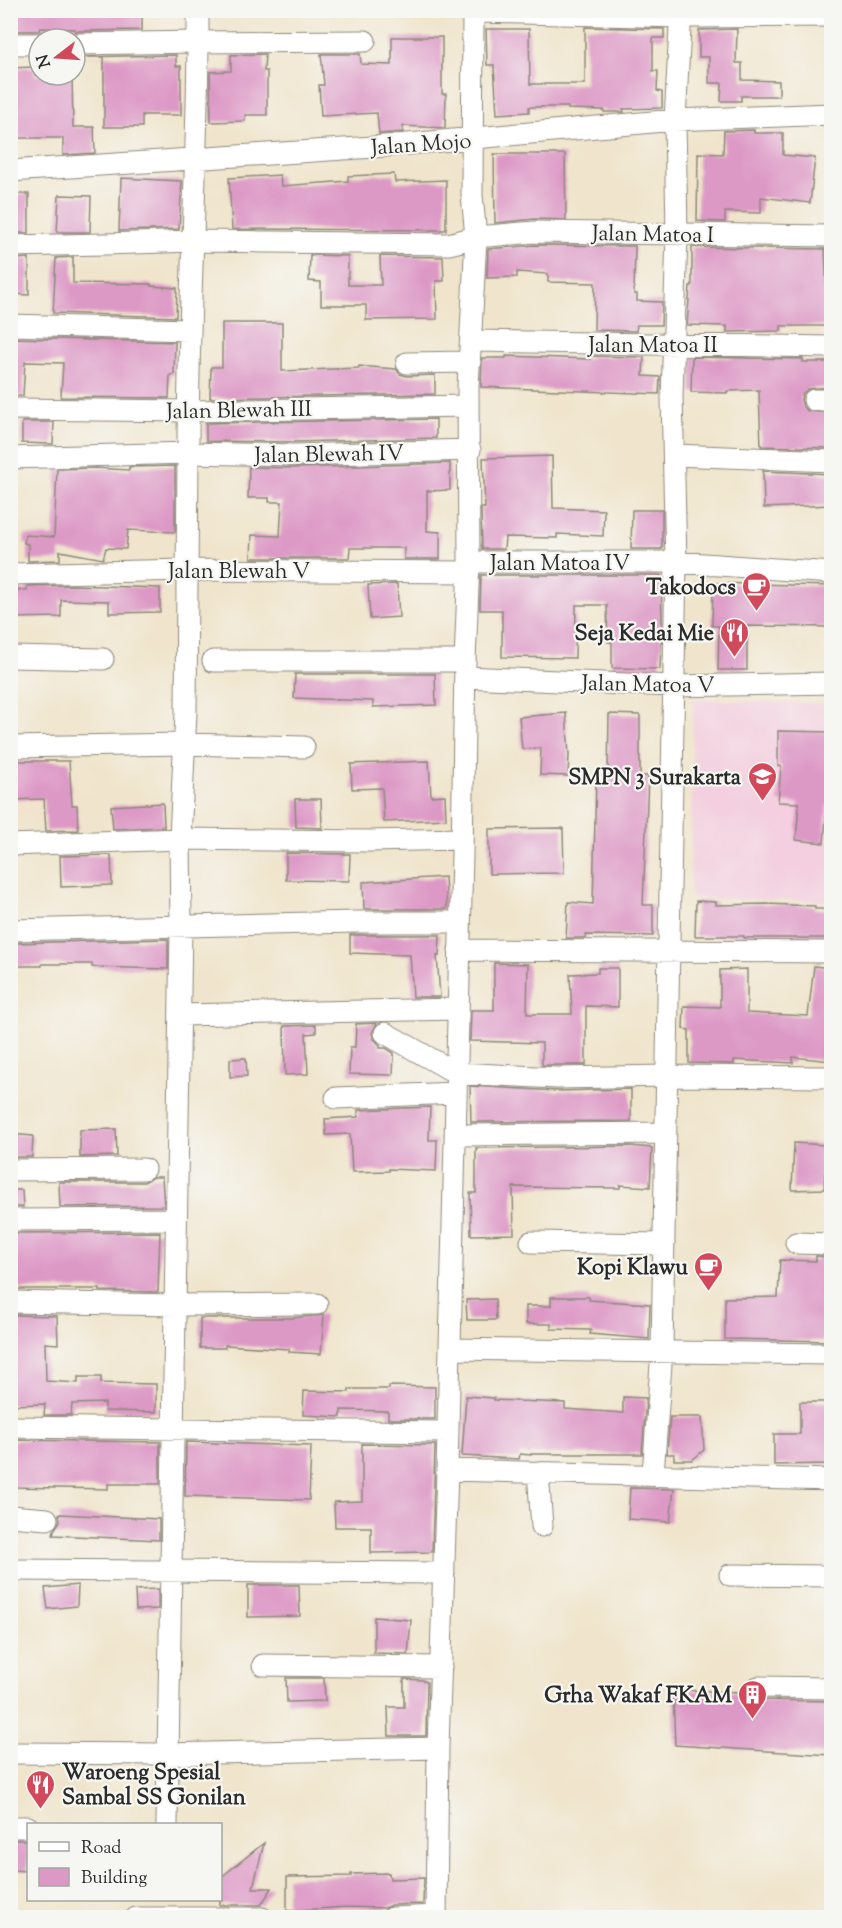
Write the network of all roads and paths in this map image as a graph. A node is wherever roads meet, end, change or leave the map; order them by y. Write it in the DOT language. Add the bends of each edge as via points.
graph roads {
  1 [pos="198,10"];
  2 [pos="476,11"];
  3 [pos="680,14"];
  4 [pos="831,16"];
  5 [pos="365,41"];
  6 [pos="198,42"];
  7 [pos="10,44"];
  8 [pos="27,44"];
  9 [pos="87,44"];
  10 [pos="831,114"];
  11 [pos="675,120"];
  12 [pos="473,139"];
  13 [pos="195,159"];
  14 [pos="10,171"];
  15 [pos="676,234"];
  16 [pos="831,236"];
  17 [pos="476,237"];
  18 [pos="192,241"];
  19 [pos="10,246"];
  20 [pos="10,325"];
  21 [pos="189,330"];
  22 [pos="673,344"];
  23 [pos="831,347"];
  24 [pos="472,352"];
  25 [pos="407,363"];
  26 [pos="468,406"];
  27 [pos="10,409"];
  28 [pos="188,411"];
  29 [pos="470,450"];
  30 [pos="188,453"];
  31 [pos="674,455"];
  32 [pos="10,458"];
  33 [pos="831,461"];
  34 [pos="676,562"];
  35 [pos="469,567"];
  36 [pos="186,570"];
  37 [pos="831,573"];
  38 [pos="10,574"];
  39 [pos="10,657"];
  40 [pos="104,659"];
  41 [pos="213,661"];
  42 [pos="465,669"];
  43 [pos="831,683"];
  44 [pos="672,686"];
  45 [pos="184,744"];
  46 [pos="10,747"];
  47 [pos="304,747"];
  48 [pos="180,839"];
  49 [pos="462,839"];
  50 [pos="10,845"];
  51 [pos="460,922"];
  52 [pos="181,927"];
  53 [pos="10,930"];
  54 [pos="459,950"];
  55 [pos="669,951"];
  56 [pos="831,952"];
  57 [pos="457,1009"];
  58 [pos="180,1015"];
  59 [pos="385,1033"];
  60 [pos="667,1076"];
  61 [pos="831,1077"];
  62 [pos="456,1083"];
  63 [pos="336,1098"];
  64 [pos="666,1133"];
  65 [pos="454,1136"];
  66 [pos="144,1169"];
  67 [pos="10,1170"];
  68 [pos="176,1219"];
  69 [pos="10,1220"];
  70 [pos="531,1242"];
  71 [pos="796,1243"];
  72 [pos="664,1244"];
  73 [pos="831,1244"];
  74 [pos="10,1302"];
  75 [pos="317,1304"];
  76 [pos="175,1305"];
  77 [pos="450,1349"];
  78 [pos="662,1351"];
  79 [pos="831,1354"];
  80 [pos="10,1427"];
  81 [pos="172,1430"];
  82 [pos="447,1432"];
  83 [pos="447,1470"];
  84 [pos="538,1472"];
  85 [pos="653,1474"];
  86 [pos="831,1480"];
  87 [pos="10,1516"];
  88 [pos="47,1519"];
  89 [pos="542,1526"];
  90 [pos="10,1570"];
  91 [pos="170,1572"];
  92 [pos="444,1573"];
  93 [pos="730,1575"];
  94 [pos="831,1576"];
  95 [pos="263,1665"];
  96 [pos="441,1667"];
  97 [pos="758,1687"];
  98 [pos="831,1688"];
  99 [pos="438,1748"];
  100 [pos="10,1753"];
  101 [pos="167,1754"];
  102 [pos="166,1823"];
  103 [pos="10,1827"];
  104 [pos="27,1827"];
  105 [pos="165,1901"];
  106 [pos="136,1917"];
  107 [pos="165,1917"];
  108 [pos="262,1917"];
  109 [pos="392,1917"];
  110 [pos="436,1917"];
  1 -- 6 [label="street"];
  2 -- 3 [label="street"];
  2 -- 12 [label="street"];
  3 -- 4 [label="street"];
  3 -- 11 [label="street"];
  5 -- 6 [label="street"];
  6 -- 9 [label="street"];
  6 -- 13 [label="street"];
  7 -- 8 [label="street"];
  10 -- 11 [label="street, Jalan Mojo"];
  11 -- 12 [label="street, Jalan Mojo"];
  11 -- 15 [label="street"];
  12 -- 13 [label="street, Jalan Mojo"];
  12 -- 17 [label="street"];
  13 -- 14 [label="street, Jalan Mojo"];
  13 -- 18 [label="street"];
  15 -- 16 [label="street, Jalan Matoa I"];
  15 -- 17 [label="street, Jalan Matoa I" via="535,231"];
  15 -- 22 [label="street"];
  17 -- 18 [label="street, Jalan Matoa I" via="449,244"];
  17 -- 24 [label="street"];
  18 -- 19 [label="street, Jalan Matoa I"];
  18 -- 21 [label="street"];
  20 -- 21 [label="street"];
  21 -- 28 [label="street"];
  22 -- 23 [label="street, Jalan Matoa II"];
  22 -- 24 [label="street, Jalan Matoa II" via="592,344"];
  22 -- 31 [label="street"];
  24 -- 25 [label="street, Jalan Matoa II"];
  24 -- 26 [label="street"];
  26 -- 28 [label="street, Jalan Blewah III"];
  26 -- 29 [label="street"];
  27 -- 28 [label="street, Jalan Blewah III"];
  28 -- 30 [label="street"];
  29 -- 30 [label="street, Jalan Blewah IV" via="295,455"];
  29 -- 35 [label="street"];
  30 -- 32 [label="street, Jalan Blewah IV"];
  30 -- 36 [label="street"];
  31 -- 33 [label="street"];
  31 -- 34 [label="street"];
  34 -- 35 [label="street, Jalan Matoa IV"];
  34 -- 37 [label="street, Jalan Matoa IV"];
  34 -- 44 [label="street"];
  35 -- 36 [label="street, Jalan Blewah V"];
  35 -- 42 [label="street"];
  36 -- 38 [label="street, Jalan Blewah V"];
  36 -- 45 [label="street"];
  39 -- 40 [label="street"];
  41 -- 42 [label="street, Jalan Matoa V"];
  42 -- 44 [label="street, Jalan Matoa V"];
  42 -- 49 [label="street"];
  43 -- 44 [label="street, Jalan Matoa V"];
  44 -- 55 [label="street"];
  45 -- 46 [label="street"];
  45 -- 47 [label="street"];
  45 -- 48 [label="street"];
  48 -- 49 [label="street"];
  48 -- 50 [label="street"];
  48 -- 52 [label="street"];
  49 -- 51 [label="street"];
  51 -- 52 [label="street"];
  51 -- 54 [label="street"];
  52 -- 53 [label="street"];
  52 -- 58 [label="street"];
  54 -- 55 [label="street"];
  54 -- 57 [label="street"];
  55 -- 56 [label="street"];
  55 -- 60 [label="street"];
  57 -- 58 [label="street"];
  57 -- 62 [label="street"];
  58 -- 68 [label="street"];
  59 -- 62 [label="street"];
  60 -- 61 [label="street"];
  60 -- 62 [label="street"];
  60 -- 64 [label="street"];
  62 -- 63 [label="street"];
  62 -- 65 [label="street"];
  64 -- 65 [label="street"];
  64 -- 72 [label="street"];
  65 -- 77 [label="street"];
  66 -- 67 [label="street"];
  68 -- 69 [label="street"];
  68 -- 76 [label="street"];
  70 -- 72 [label="street"];
  71 -- 73 [label="street"];
  72 -- 78 [label="street"];
  74 -- 76 [label="street"];
  75 -- 76 [label="street"];
  76 -- 81 [label="street"];
  77 -- 78 [label="street"];
  77 -- 82 [label="street"];
  78 -- 79 [label="street"];
  78 -- 85 [label="street"];
  80 -- 81 [label="street"];
  81 -- 82 [label="street"];
  81 -- 91 [label="street"];
  82 -- 83 [label="street"];
  83 -- 84 [label="street"];
  83 -- 92 [label="street"];
  84 -- 85 [label="street"];
  84 -- 89 [label="street"];
  85 -- 86 [label="street"];
  87 -- 88 [label="street"];
  90 -- 91 [label="street"];
  91 -- 92 [label="street"];
  91 -- 101 [label="street"];
  92 -- 96 [label="street"];
  93 -- 94 [label="street"];
  95 -- 96 [label="street"];
  96 -- 99 [label="street"];
  97 -- 98 [label="street"];
  99 -- 101 [label="street"];
  99 -- 110 [label="street"];
  100 -- 101 [label="street"];
  101 -- 102 [label="street"];
  103 -- 104 [label="street"];
  105 -- 107 [label="street"];
  106 -- 107 [label="street"];
  107 -- 108 [label="street"];
  109 -- 110 [label="street"];
}
